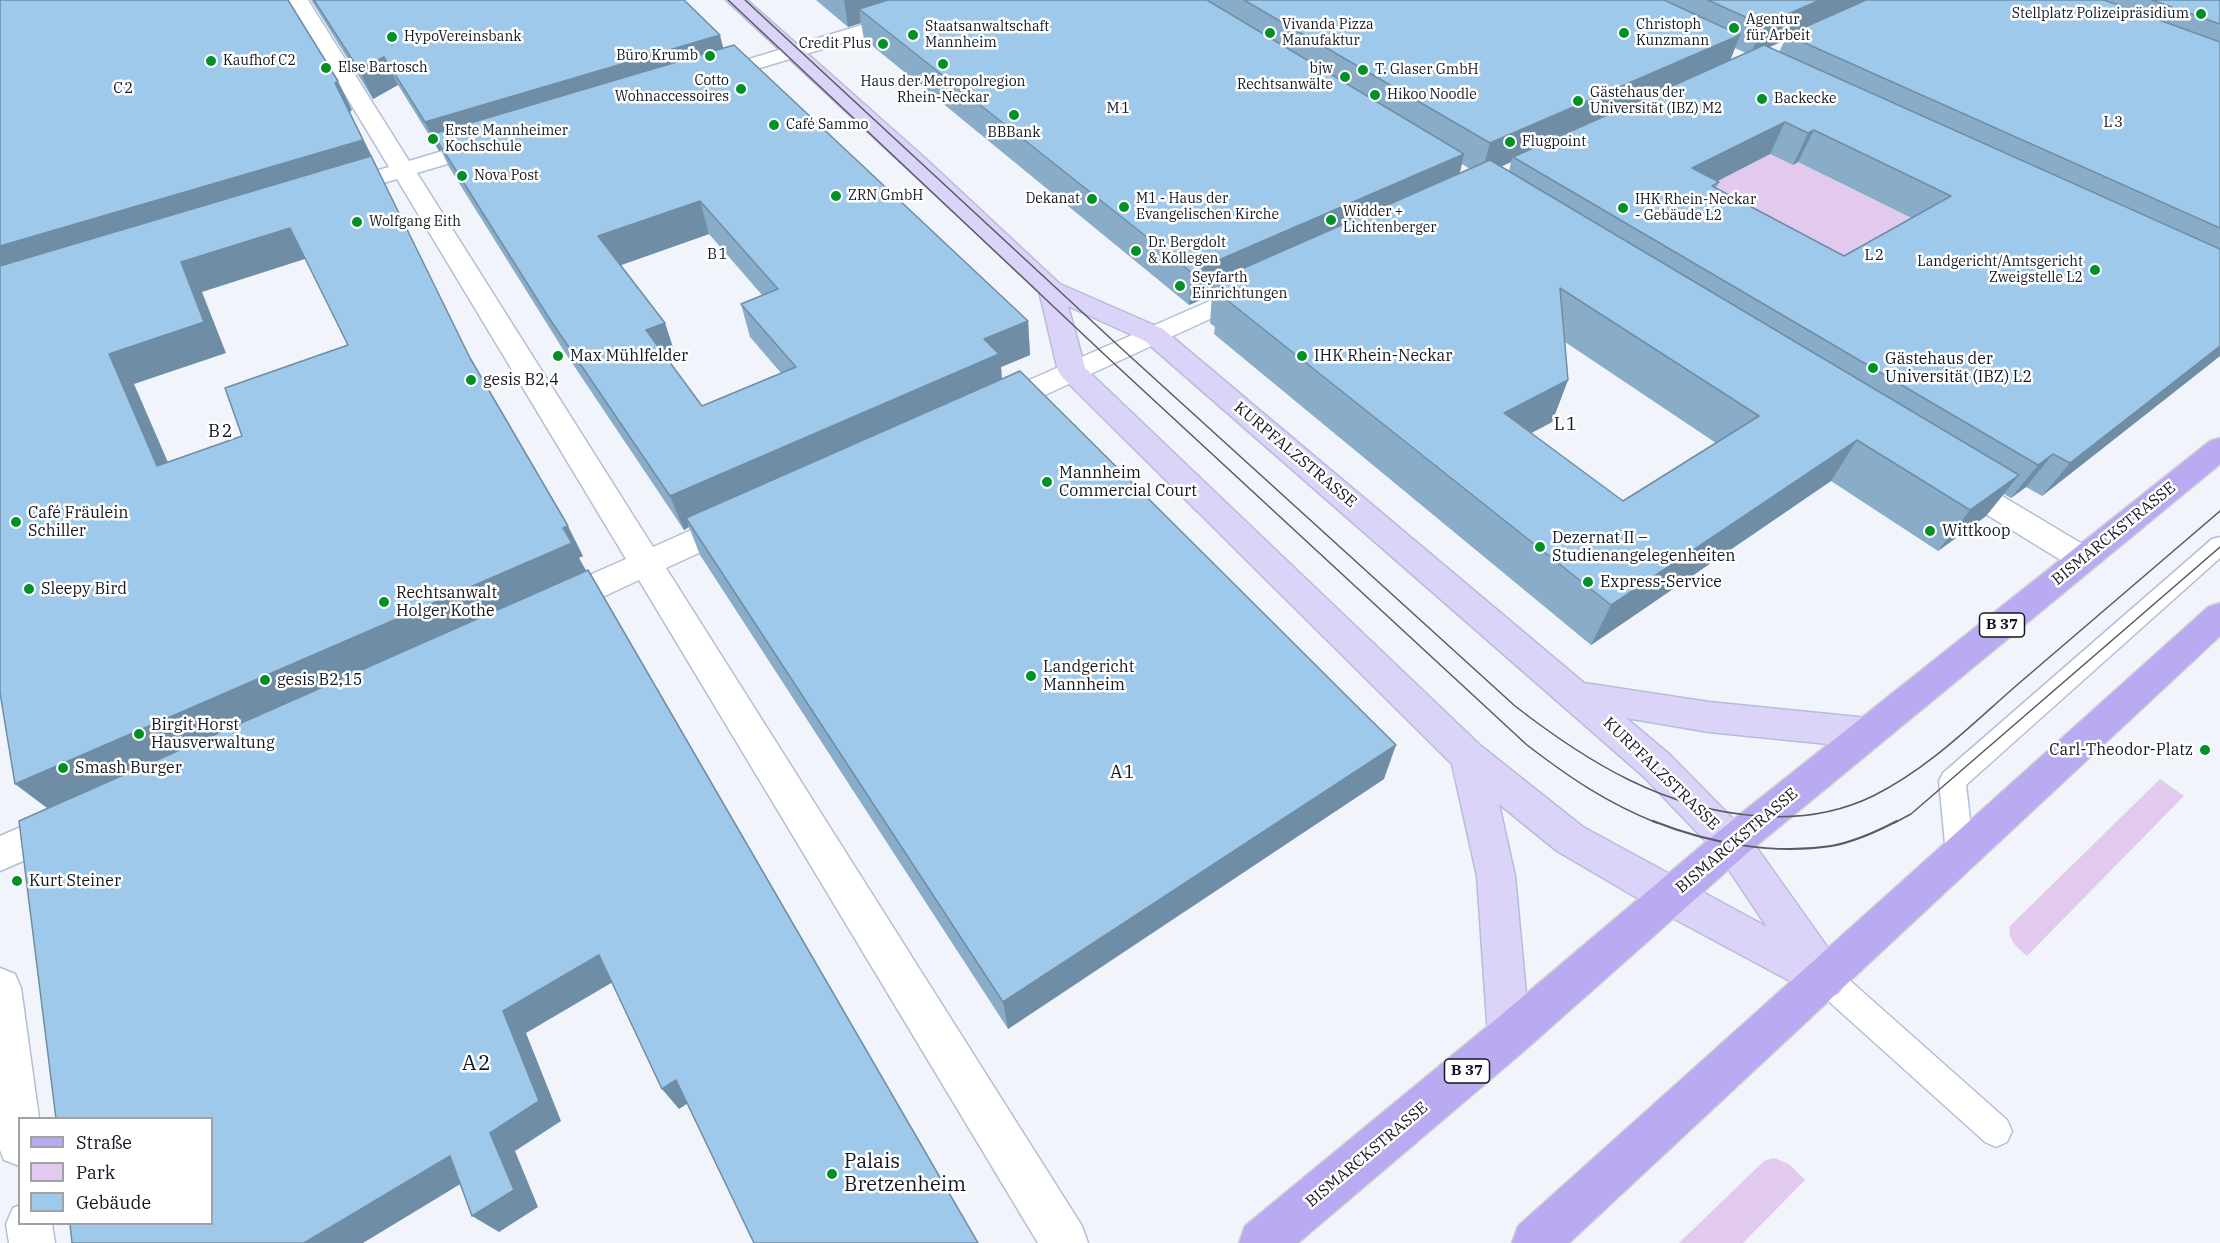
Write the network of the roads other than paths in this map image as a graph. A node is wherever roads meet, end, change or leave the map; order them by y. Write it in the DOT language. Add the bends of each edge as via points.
graph roads {
  1 [pos="298,0"];
  2 [pos="736,0"];
  3 [pos="964,0"];
  4 [pos="793,52"];
  5 [pos="696,81"];
  6 [pos="501,140"];
  7 [pos="404,170"];
  8 [pos="360,183"];
  9 [pos="1276,280"];
  10 [pos="1051,289"];
  11 [pos="1154,335"];
  12 [pos="1072,371"];
  13 [pos="969,418"];
  14 [pos="2220,448"];
  15 [pos="1937,470"];
  16 [pos="765,510"];
  17 [pos="2220,545"];
  18 [pos="2083,559"];
  19 [pos="647,563"];
  20 [pos="2220,616"];
  21 [pos="527,617"];
  22 [pos="1577,696"];
  23 [pos="1868,733"];
  24 [pos="1468,757"];
  25 [pos="96,811"];
  26 [pos="1732,843"];
  27 [pos="0,854"];
  28 [pos="1960,854"];
  29 [pos="1670,896"];
  30 [pos="1826,979"];
  31 [pos="0,988"];
  32 [pos="1509,1036"];
  33 [pos="18,1128"];
  34 [pos="1996,1131"];
  35 [pos="29,1225"];
  36 [pos="32,1243"];
  37 [pos="1065,1243"];
  38 [pos="1262,1243"];
  39 [pos="1535,1243"];
  1 -- 7 [label="street"];
  2 -- 4 [label="street, KURPFALZSTRASSE"];
  3 -- 4 [label="street"];
  4 -- 5 [label="street"];
  4 -- 10 [label="street, KURPFALZSTRASSE"];
  6 -- 7 [label="street"];
  7 -- 8 [label="street"];
  7 -- 19 [label="street"];
  9 -- 11 [label="street"];
  10 -- 11 [label="street, KURPFALZSTRASSE"];
  10 -- 12 [label="street"];
  11 -- 12 [label="street"];
  11 -- 22 [label="street, KURPFALZSTRASSE"];
  12 -- 13 [label="street"];
  12 -- 24 [label="street"];
  14 -- 18 [label="main road, BISMARCKSTRASSE / B 37"];
  15 -- 18 [label="street"];
  16 -- 19 [label="street"];
  17 -- 28 [label="lane" via="1952,780"];
  18 -- 23 [label="main road, BISMARCKSTRASSE / B 37"];
  19 -- 21 [label="street"];
  19 -- 37 [label="street"];
  20 -- 28 [label="main road"];
  22 -- 23 [label="street" via="1709,717"];
  22 -- 26 [label="street, KURPFALZSTRASSE" via="1656,765"];
  23 -- 26 [label="main road, BISMARCKSTRASSE / B 37"];
  24 -- 29 [label="street" via="1570,839"];
  24 -- 32 [label="street" via="1496,876"];
  25 -- 27 [label="street"];
  26 -- 29 [label="main road, BISMARCKSTRASSE / B 37"];
  26 -- 30 [label="street, KURPFALZSTRASSE"];
  28 -- 30 [label="main road"];
  29 -- 30 [label="street"];
  29 -- 32 [label="main road, BISMARCKSTRASSE / B 37"];
  30 -- 34 [label="lane"];
  30 -- 39 [label="main road"];
  31 -- 33 [label="street"];
  32 -- 38 [label="main road, BISMARCKSTRASSE / B 37"];
  35 -- 36 [label="street"];
}
